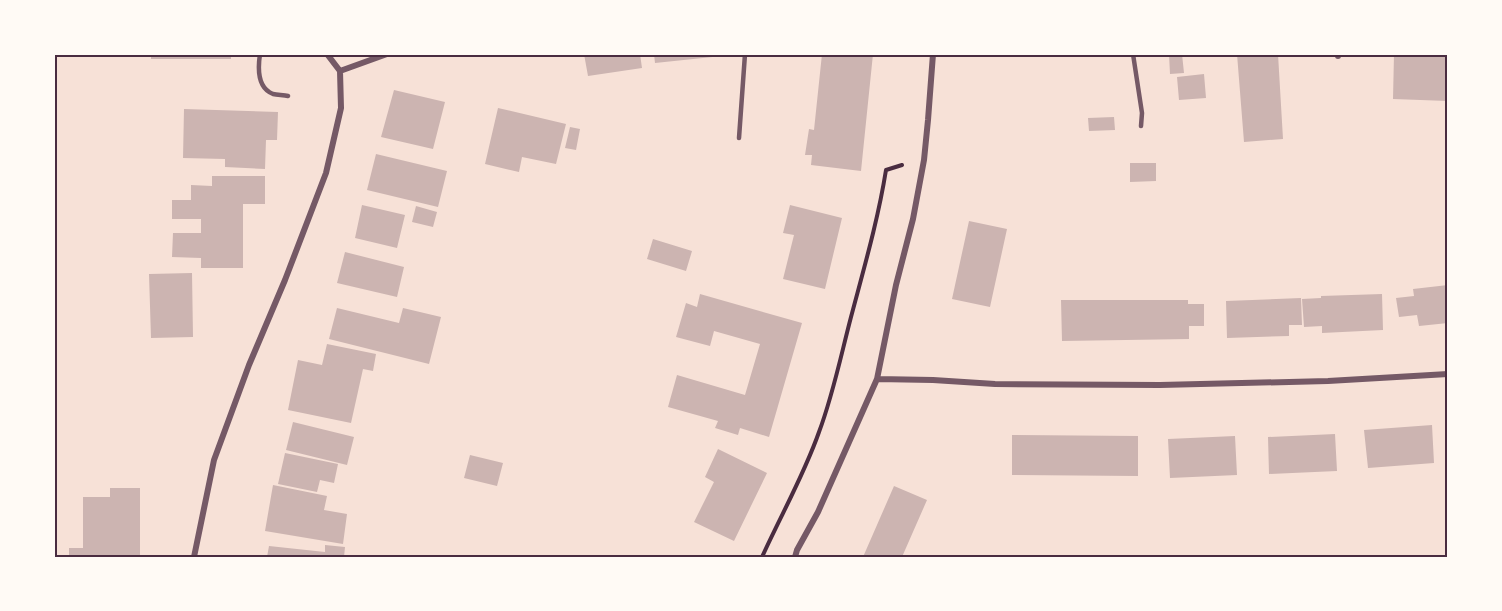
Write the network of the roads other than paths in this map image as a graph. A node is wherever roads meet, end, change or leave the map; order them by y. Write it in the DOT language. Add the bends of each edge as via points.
graph roads {
  1 [pos="260,54"];
  2 [pos="327,54"];
  3 [pos="387,54"];
  4 [pos="745,54"];
  5 [pos="933,54"];
  6 [pos="1133,54"];
  7 [pos="340,71"];
  8 [pos="288,96"];
  9 [pos="1141,126"];
  10 [pos="739,138"];
  11 [pos="1448,374"];
  12 [pos="877,379"];
  13 [pos="194,557"];
  14 [pos="795,557"];
  1 -- 8 [label="lane" via="258,71 265,88"];
  2 -- 7 [label="street"];
  3 -- 7 [label="street"];
  4 -- 10 [label="lane"];
  5 -- 12 [label="street" via="924,160"];
  6 -- 9 [label="lane"];
  7 -- 13 [label="street" via="341,108 326,172 214,460"];
  11 -- 12 [label="street" via="1160,385"];
  12 -- 14 [label="street"];
}
